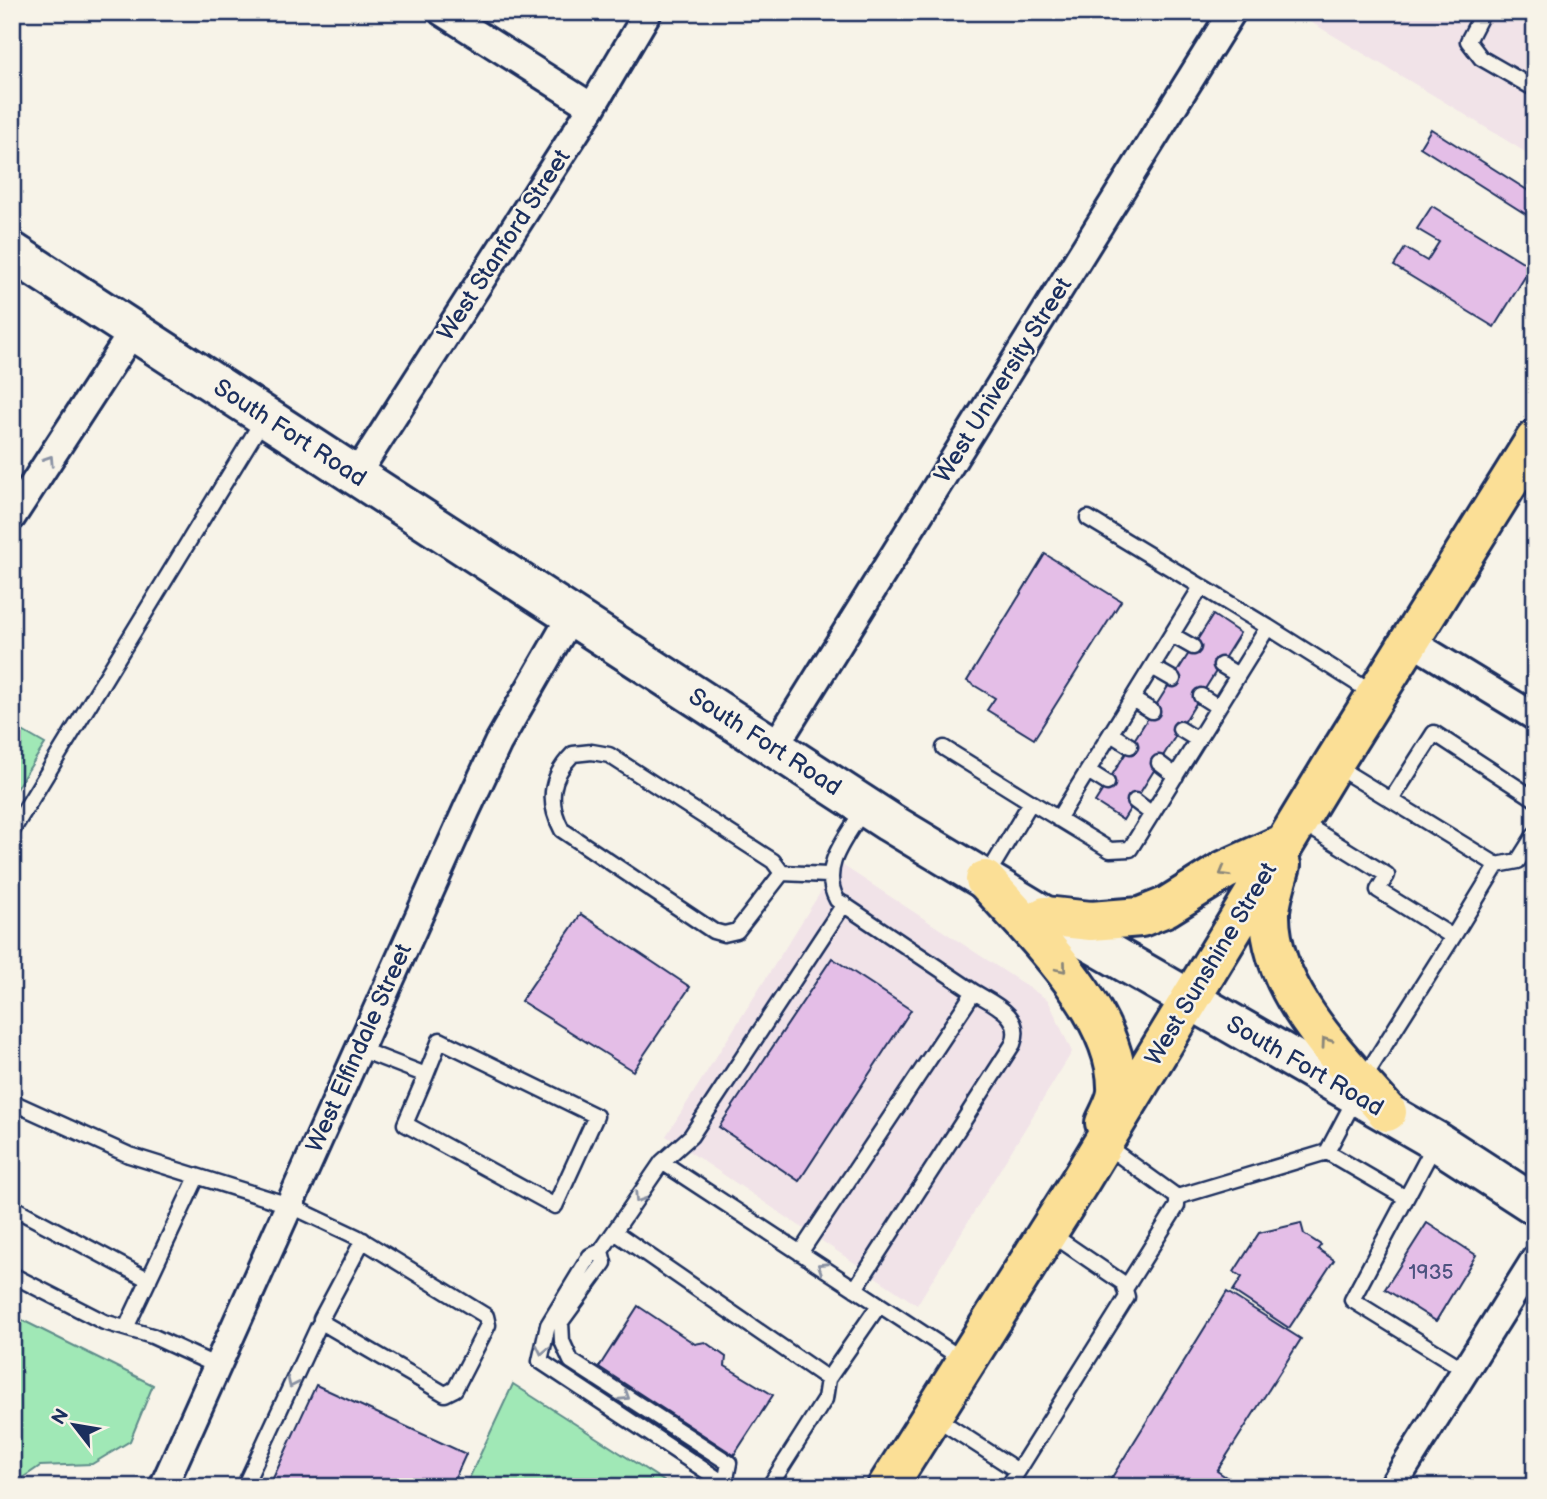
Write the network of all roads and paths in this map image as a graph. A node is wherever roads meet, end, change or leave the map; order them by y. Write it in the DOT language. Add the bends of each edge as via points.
graph roads {
  1 [pos="442,12"];
  2 [pos="648,12"];
  3 [pos="1233,12"];
  4 [pos="1483,12"];
  5 [pos="1535,89"];
  6 [pos="592,107"];
  7 [pos="12,252"];
  8 [pos="133,331"];
  9 [pos="265,417"];
  10 [pos="1535,440"];
  11 [pos="356,475"];
  12 [pos="12,517"];
  13 [pos="1088,518"];
  14 [pos="1201,587"];
  15 [pos="571,616"];
  16 [pos="1268,627"];
  17 [pos="1172,635"];
  18 [pos="1410,641"];
  19 [pos="1193,647"];
  20 [pos="1221,665"];
  21 [pos="1152,667"];
  22 [pos="1238,675"];
  23 [pos="1172,679"];
  24 [pos="1376,695"];
  25 [pos="1201,696"];
  26 [pos="1132,699"];
  27 [pos="1218,707"];
  28 [pos="1152,711"];
  29 [pos="1535,717"];
  30 [pos="1180,729"];
  31 [pos="1111,734"];
  32 [pos="1198,740"];
  33 [pos="1130,746"];
  34 [pos="774,748"];
  35 [pos="944,748"];
  36 [pos="1159,763"];
  37 [pos="1333,764"];
  38 [pos="1088,771"];
  39 [pos="1176,776"];
  40 [pos="1107,783"];
  41 [pos="1535,799"];
  42 [pos="1391,800"];
  43 [pos="1135,801"];
  44 [pos="1031,802"];
  45 [pos="865,807"];
  46 [pos="1152,814"];
  47 [pos="1058,819"];
  48 [pos="12,831"];
  49 [pos="1292,832"];
  50 [pos="1535,834"];
  51 [pos="1497,865"];
  52 [pos="782,873"];
  53 [pos="828,875"];
  54 [pos="985,880"];
  55 [pos="844,904"];
  56 [pos="1045,916"];
  57 [pos="1452,937"];
  58 [pos="974,992"];
  59 [pos="1189,999"];
  60 [pos="359,1049"];
  61 [pos="426,1075"];
  62 [pos="1368,1097"];
  63 [pos="12,1102"];
  64 [pos="1436,1140"];
  65 [pos="1103,1144"];
  66 [pos="1327,1152"];
  67 [pos="662,1163"];
  68 [pos="197,1177"];
  69 [pos="1080,1181"];
  70 [pos="1177,1196"];
  71 [pos="1406,1198"];
  72 [pos="289,1205"];
  73 [pos="1535,1205"];
  74 [pos="12,1207"];
  75 [pos="1048,1232"];
  76 [pos="616,1233"];
  77 [pos="362,1240"];
  78 [pos="601,1251"];
  79 [pos="800,1253"];
  80 [pos="1535,1259"];
  81 [pos="12,1275"];
  82 [pos="149,1279"];
  83 [pos="855,1289"];
  84 [pos="1125,1289"];
  85 [pos="879,1305"];
  86 [pos="323,1323"];
  87 [pos="126,1328"];
  88 [pos="965,1362"];
  89 [pos="217,1366"];
  90 [pos="1465,1370"];
  91 [pos="828,1379"];
  92 [pos="932,1415"];
  93 [pos="1018,1471"];
  94 [pos="727,1485"];
  95 [pos="163,1487"];
  96 [pos="244,1487"];
  97 [pos="769,1487"];
  98 [pos="887,1487"];
  99 [pos="1008,1487"];
  100 [pos="1392,1487"];
  1 -- 6 [label="street"];
  2 -- 6 [label="street, West Stanford Street"];
  3 -- 34 [label="street, West University Street"];
  4 -- 5 [label="lane" via="1468,41 1481,58"];
  6 -- 11 [label="street, West Stanford Street"];
  7 -- 8 [label="street, South Fort Road"];
  8 -- 9 [label="street, South Fort Road"];
  12 -- 8 [label="street, one-way"];
  9 -- 11 [label="street, South Fort Road"];
  9 -- 48 [label="lane"];
  10 -- 18 [label="main road, West Sunshine Street"];
  11 -- 15 [label="street, South Fort Road"];
  13 -- 14 [label="lane"];
  14 -- 16 [label="lane"];
  14 -- 17 [label="lane"];
  15 -- 34 [label="street, South Fort Road"];
  15 -- 60 [label="street, West Elfindale Street" via="498,743"];
  16 -- 22 [label="lane"];
  16 -- 24 [label="lane"];
  17 -- 19 [label="lane"];
  17 -- 21 [label="lane"];
  18 -- 24 [label="main road, West Sunshine Street"];
  18 -- 29 [label="street"];
  20 -- 22 [label="lane"];
  21 -- 23 [label="lane"];
  21 -- 26 [label="lane"];
  22 -- 27 [label="lane"];
  24 -- 37 [label="main road, West Sunshine Street"];
  25 -- 27 [label="lane"];
  26 -- 28 [label="lane"];
  26 -- 31 [label="lane"];
  27 -- 32 [label="lane"];
  30 -- 32 [label="lane"];
  31 -- 33 [label="lane"];
  31 -- 38 [label="lane"];
  32 -- 39 [label="lane"];
  34 -- 45 [label="street, South Fort Road"];
  35 -- 44 [label="lane"];
  36 -- 39 [label="lane"];
  37 -- 42 [label="lane"];
  37 -- 49 [label="main road, West Sunshine Street"];
  38 -- 40 [label="lane"];
  38 -- 47 [label="lane"];
  39 -- 46 [label="lane"];
  41 -- 42 [label="lane" via="1434,733"];
  42 -- 51 [label="lane"];
  43 -- 46 [label="lane"];
  44 -- 47 [label="lane"];
  44 -- 54 [label="lane"];
  45 -- 53 [label="lane"];
  45 -- 54 [label="street, South Fort Road"];
  46 -- 47 [label="lane" via="1130,849 1120,852"];
  49 -- 56 [label="main road, one-way" via="1166,907 1141,916 1091,921"];
  49 -- 57 [label="lane" via="1387,875 1378,890"];
  49 -- 59 [label="main road, West Sunshine Street"];
  62 -- 49 [label="main road, one-way" via="1311,1021 1278,954 1270,912"];
  50 -- 51 [label="lane" via="1518,861"];
  51 -- 57 [label="lane"];
  52 -- 52 [label="lane" via="737,931 713,931 562,831 554,815 554,780 573,754 609,755 773,861"];
  52 -- 53 [label="lane"];
  53 -- 55 [label="lane" via="837,900"];
  54 -- 56 [label="street, South Fort Road"];
  54 -- 69 [label="main road, one-way" via="1067,972 1106,1041 1117,1094"];
  55 -- 58 [label="lane"];
  55 -- 67 [label="lane" via="691,1136"];
  56 -- 59 [label="street, South Fort Road"];
  57 -- 62 [label="lane"];
  58 -- 79 [label="lane"];
  58 -- 83 [label="lane" via="1013,1020 1017,1033 1013,1044"];
  59 -- 62 [label="street, South Fort Road"];
  59 -- 65 [label="main road, West Sunshine Street"];
  60 -- 61 [label="lane"];
  60 -- 72 [label="street, West Elfindale Street"];
  61 -- 61 [label="lane" via="405,1124 555,1206 596,1116 440,1040"];
  62 -- 64 [label="street, South Fort Road"];
  62 -- 66 [label="lane"];
  63 -- 68 [label="lane" via="129,1155"];
  64 -- 71 [label="lane"];
  64 -- 73 [label="street, South Fort Road"];
  65 -- 69 [label="main road, West Sunshine Street"];
  65 -- 70 [label="lane"];
  66 -- 70 [label="lane"];
  66 -- 71 [label="lane"];
  67 -- 76 [label="lane, one-way"];
  67 -- 79 [label="lane"];
  68 -- 72 [label="lane"];
  68 -- 82 [label="lane"];
  69 -- 75 [label="main road, West Sunshine Street"];
  70 -- 84 [label="lane" via="1177,1206"];
  71 -- 90 [label="lane" via="1352,1300"];
  72 -- 77 [label="lane"];
  72 -- 89 [label="street, West Elfindale Street"];
  74 -- 82 [label="lane"];
  75 -- 84 [label="lane" via="1123,1283"];
  75 -- 88 [label="main road, West Sunshine Street"];
  76 -- 78 [label="lane"];
  76 -- 91 [label="lane"];
  77 -- 86 [label="lane" via="321,1319"];
  77 -- 86 [label="lane" via="485,1316 488,1325 455,1389 445,1394"];
  78 -- 94 [label="lane, one-way" via="604,1263 561,1322 562,1341 571,1361 729,1462"];
  78 -- 94 [label="lane, one-way" via="590,1256 548,1325 540,1361"];
  83 -- 79 [label="lane, one-way"];
  80 -- 90 [label="street"];
  81 -- 87 [label="lane" via="104,1322"];
  82 -- 87 [label="lane"];
  83 -- 85 [label="lane"];
  84 -- 93 [label="lane" via="1127,1297"];
  85 -- 88 [label="lane"];
  85 -- 91 [label="lane"];
  86 -- 96 [label="lane, one-way"];
  87 -- 89 [label="lane"];
  88 -- 92 [label="main road, West Sunshine Street"];
  89 -- 95 [label="street, West Elfindale Street"];
  90 -- 100 [label="street"];
  91 -- 97 [label="lane" via="825,1399"];
  92 -- 93 [label="lane"];
  92 -- 98 [label="main road, West Sunshine Street"];
  93 -- 99 [label="lane"];
}
